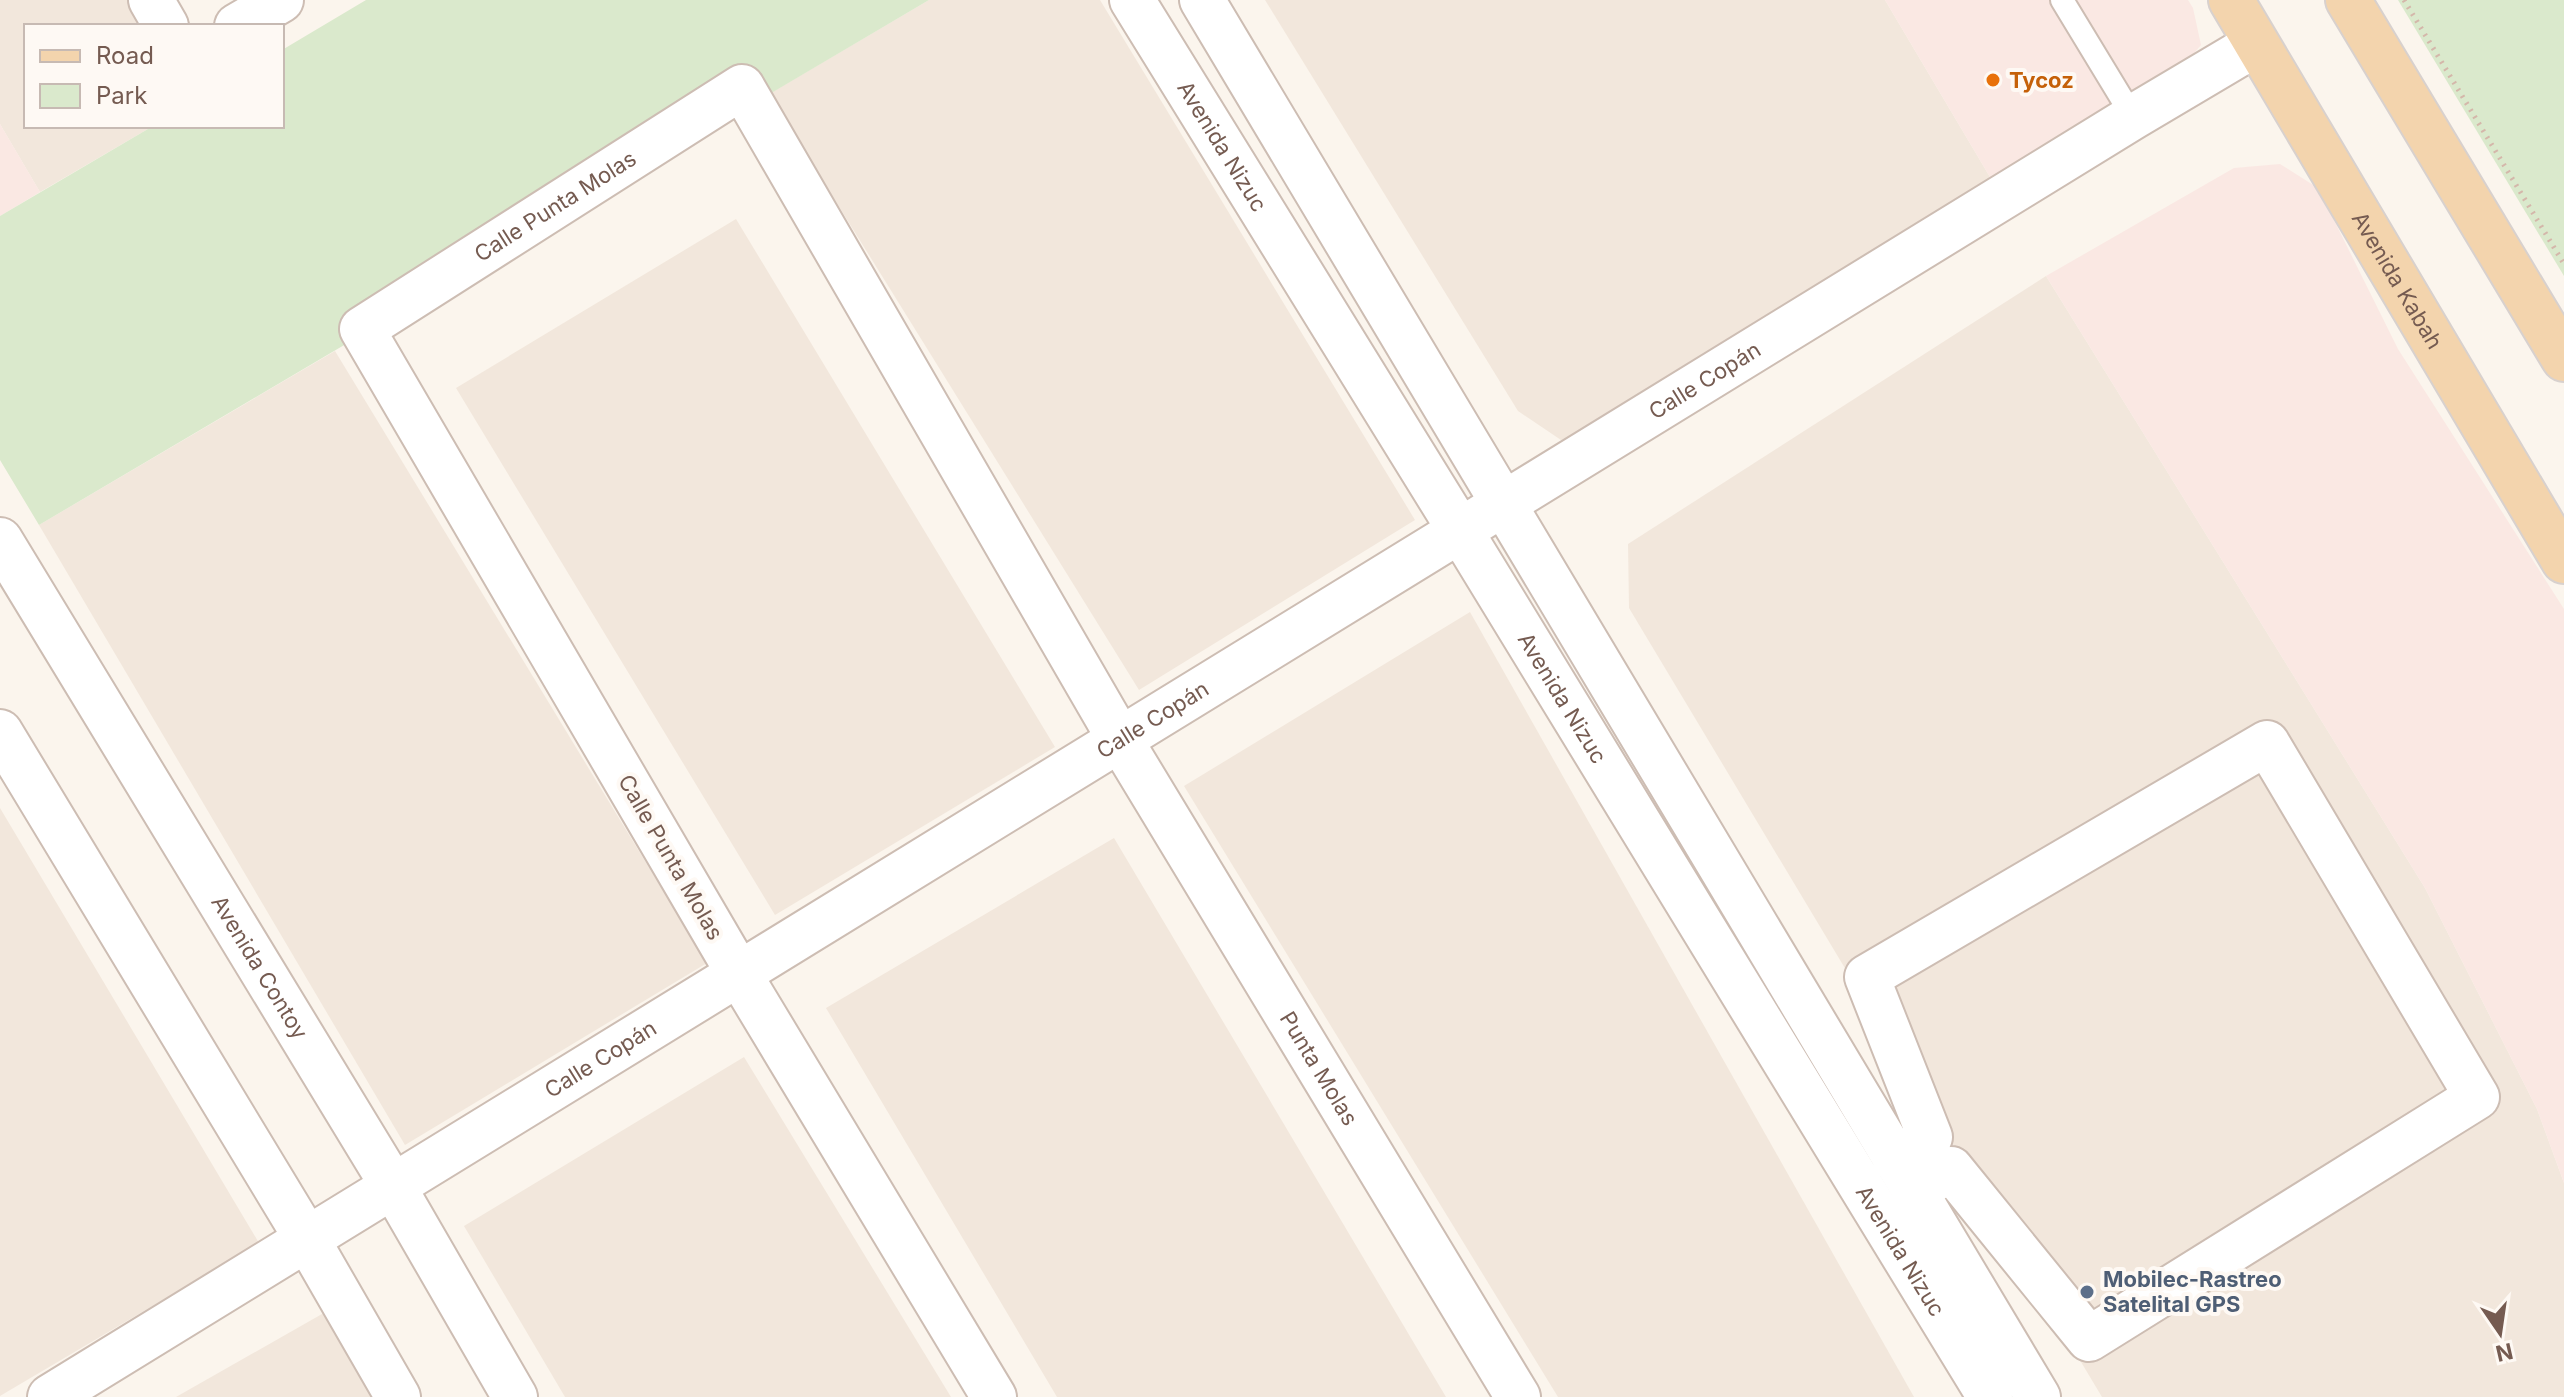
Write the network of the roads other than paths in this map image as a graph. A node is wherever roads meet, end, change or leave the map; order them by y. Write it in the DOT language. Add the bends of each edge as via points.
graph roads {
  1 [pos="151,0"];
  2 [pos="281,0"];
  3 [pos="1132,0"];
  4 [pos="1202,0"];
  5 [pos="2062,0"];
  6 [pos="2231,0"];
  7 [pos="2348,0"];
  8 [pos="165,24"];
  9 [pos="240,24"];
  10 [pos="2256,44"];
  11 [pos="2133,117"];
  12 [pos="2564,359"];
  13 [pos="1505,505"];
  14 [pos="1461,532"];
  15 [pos="0,540"];
  16 [pos="2564,561"];
  17 [pos="0,732"];
  18 [pos="1119,738"];
  19 [pos="739,974"];
  20 [pos="1904,1175"];
  21 [pos="393,1186"];
  22 [pos="307,1239"];
  23 [pos="1993,1375"];
  24 [pos="50,1397"];
  25 [pos="398,1397"];
  26 [pos="515,1397"];
  27 [pos="994,1397"];
  28 [pos="1518,1397"];
  29 [pos="2038,1397"];
  1 -- 8 [label="street"];
  2 -- 9 [label="street"];
  3 -- 14 [label="street, Avenida Nizuc"];
  4 -- 13 [label="street, Avenida Nizuc"];
  5 -- 11 [label="lane"];
  6 -- 10 [label="main road, Avenida Kabah"];
  7 -- 12 [label="main road"];
  10 -- 11 [label="street, Calle Copán"];
  10 -- 16 [label="main road, Avenida Kabah"];
  11 -- 13 [label="street, Calle Copán"];
  13 -- 14 [label="street, Calle Copán"];
  13 -- 20 [label="street, Avenida Nizuc"];
  14 -- 18 [label="street, Calle Copán"];
  14 -- 23 [label="street, Avenida Nizuc"];
  15 -- 21 [label="street, Avenida Contoy"];
  17 -- 22 [label="street"];
  18 -- 19 [label="street, Calle Copán"];
  18 -- 19 [label="street, Calle Punta Molas" via="742,87 362,329"];
  18 -- 28 [label="street, Punta Molas"];
  19 -- 21 [label="street, Calle Copán"];
  19 -- 27 [label="street"];
  20 -- 20 [label="street" via="1951,1169 2089,1339 2477,1097 2267,743 1867,977 1930,1137"];
  20 -- 23 [label="street, Avenida Nizuc"];
  21 -- 22 [label="street, Calle Copán"];
  21 -- 26 [label="street, Avenida Contoy"];
  22 -- 24 [label="street, Calle Copán"];
  22 -- 25 [label="street"];
  23 -- 29 [label="street, Avenida Nizuc"];
}
